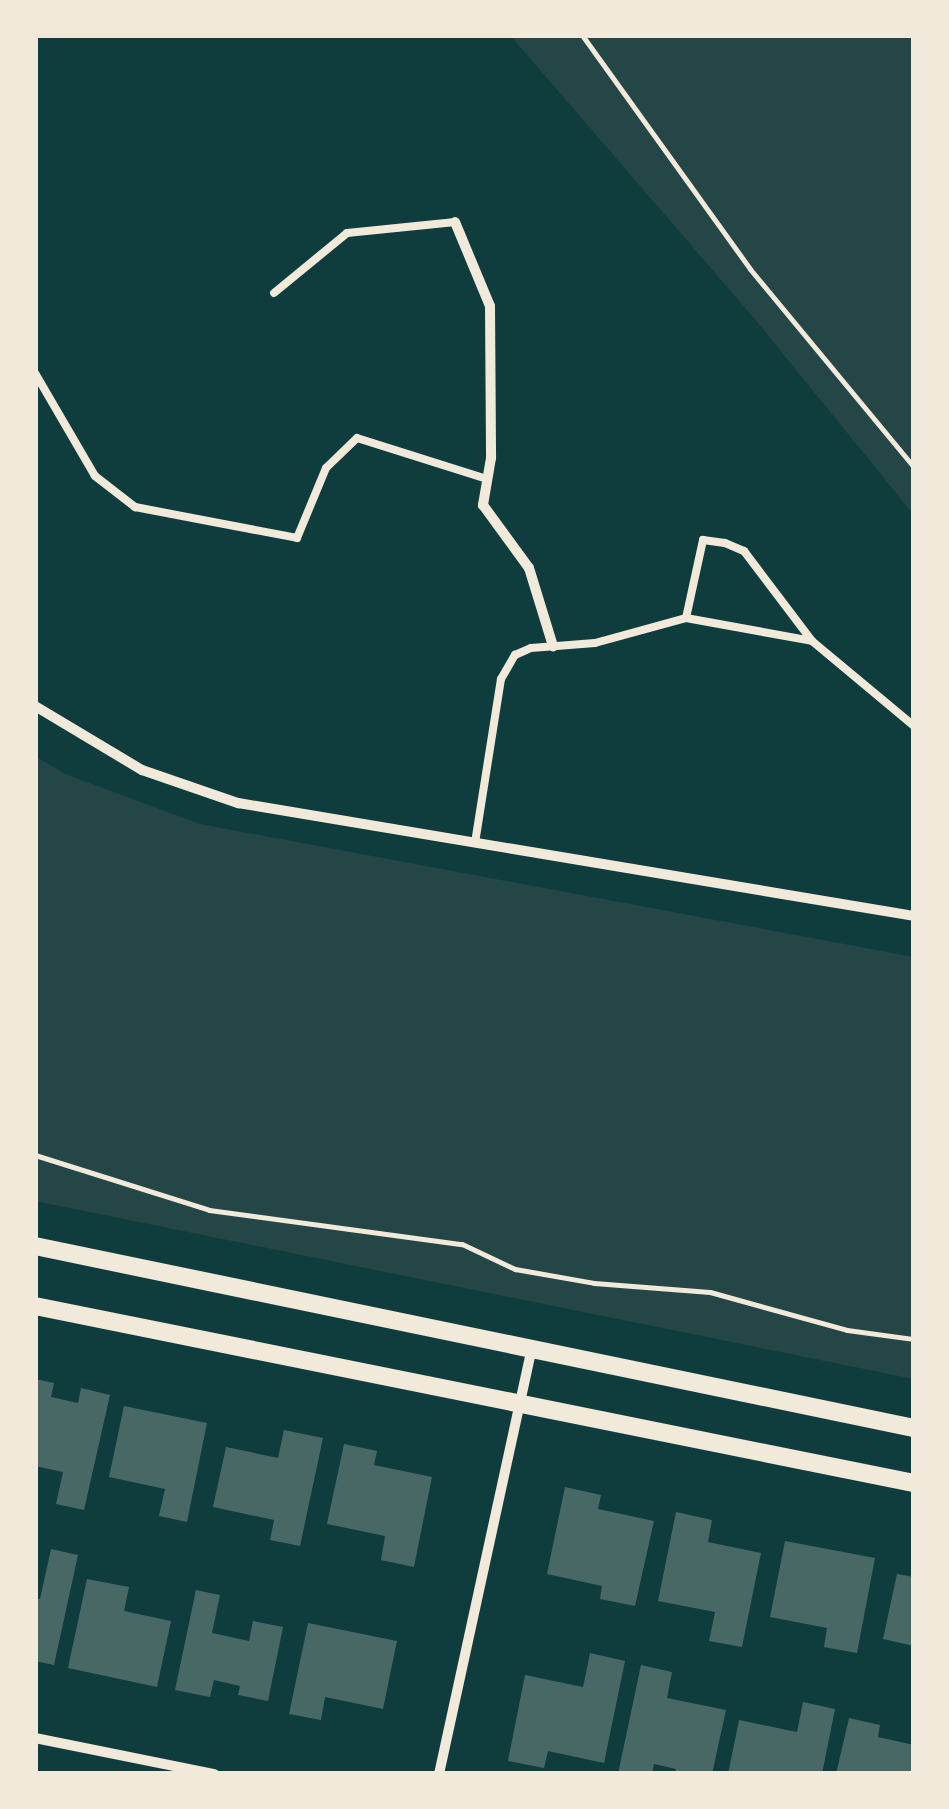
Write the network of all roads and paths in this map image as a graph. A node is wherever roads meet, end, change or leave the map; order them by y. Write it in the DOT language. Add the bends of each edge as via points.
graph roads {
  1 [pos="582,35"];
  2 [pos="456,222"];
  3 [pos="274,294"];
  4 [pos="35,372"];
  5 [pos="914,468"];
  6 [pos="484,478"];
  7 [pos="686,618"];
  8 [pos="812,640"];
  9 [pos="553,646"];
  10 [pos="35,706"];
  11 [pos="914,726"];
  12 [pos="475,842"];
  13 [pos="914,916"];
  14 [pos="35,1154"];
  15 [pos="35,1246"];
  16 [pos="35,1306"];
  17 [pos="914,1339"];
  18 [pos="532,1349"];
  19 [pos="519,1407"];
  20 [pos="914,1428"];
  21 [pos="914,1483"];
  22 [pos="35,1738"];
  23 [pos="214,1774"];
  24 [pos="439,1774"];
  1 -- 5 [label="path" via="750,269"];
  2 -- 3 [label="lane" via="347,233"];
  2 -- 6 [label="street" via="490,306 491,458"];
  4 -- 6 [label="lane" via="95,476 136,507 296,538 326,468 357,438"];
  6 -- 9 [label="street" via="484,505 530,568"];
  7 -- 8 [label="lane"];
  7 -- 8 [label="lane" via="703,540 724,543 744,552"];
  7 -- 9 [label="lane" via="616,639"];
  8 -- 11 [label="lane"];
  9 -- 12 [label="lane" via="515,655 502,680"];
  10 -- 12 [label="street" via="142,770 238,802"];
  12 -- 13 [label="street"];
  14 -- 17 [label="path" via="209,1210 462,1244 514,1268 594,1283 710,1292 847,1330"];
  15 -- 18 [label="street"];
  16 -- 19 [label="street"];
  18 -- 19 [label="street"];
  18 -- 20 [label="street"];
  19 -- 21 [label="street"];
  19 -- 24 [label="street"];
  22 -- 23 [label="street"];
}
